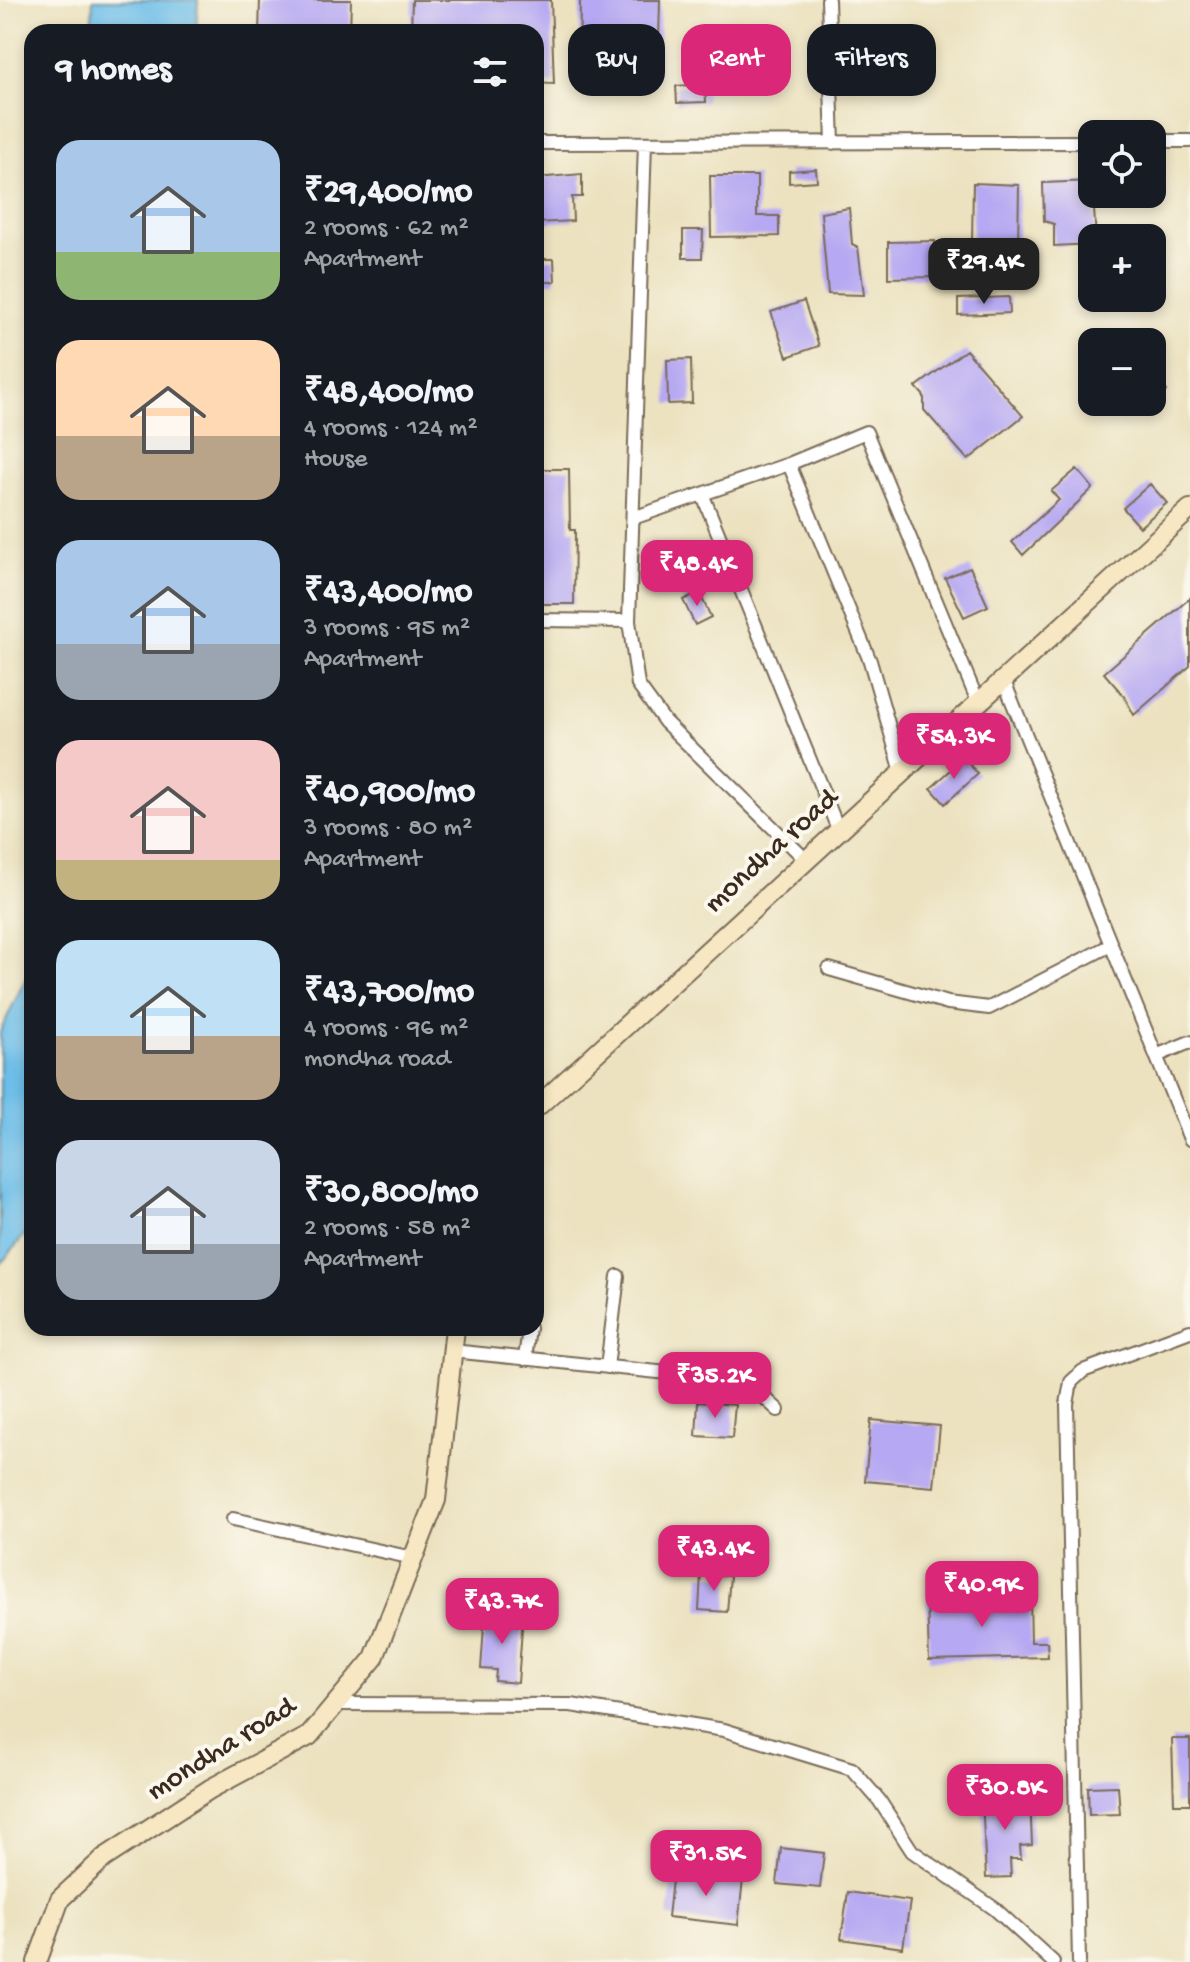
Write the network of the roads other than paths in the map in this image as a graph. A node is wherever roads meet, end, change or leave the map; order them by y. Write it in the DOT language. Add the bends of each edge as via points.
graph roads {
  1 [pos="828,0"];
  2 [pos="1166,141"];
  3 [pos="1190,141"];
  4 [pos="1078,142"];
  5 [pos="544,143"];
  6 [pos="645,143"];
  7 [pos="833,143"];
  8 [pos="789,464"];
  9 [pos="703,496"];
  10 [pos="1190,509"];
  11 [pos="633,518"];
  12 [pos="544,620"];
  13 [pos="629,621"];
  14 [pos="1003,679"];
  15 [pos="978,702"];
  16 [pos="902,772"];
  17 [pos="838,829"];
  18 [pos="805,859"];
  19 [pos="1111,945"];
  20 [pos="829,969"];
  21 [pos="1190,1042"];
  22 [pos="1156,1056"];
  23 [pos="544,1101"];
  24 [pos="1190,1139"];
  25 [pos="618,1276"];
  26 [pos="1190,1331"];
  27 [pos="454,1336"];
  28 [pos="528,1336"];
  29 [pos="452,1351"];
  30 [pos="525,1359"];
  31 [pos="607,1367"];
  32 [pos="778,1410"];
  33 [pos="233,1519"];
  34 [pos="413,1558"];
  35 [pos="336,1704"];
  36 [pos="37,1962"];
  37 [pos="1053,1962"];
  38 [pos="1079,1962"];
  1 -- 7 [label="street"];
  2 -- 3 [label="street"];
  4 -- 7 [label="street"];
  5 -- 6 [label="street"];
  6 -- 7 [label="street"];
  6 -- 11 [label="street"];
  8 -- 9 [label="street"];
  8 -- 15 [label="street" via="866,432"];
  8 -- 16 [label="street" via="870,661"];
  9 -- 11 [label="street"];
  9 -- 17 [label="street"];
  10 -- 14 [label="street, mondha road"];
  11 -- 13 [label="street"];
  12 -- 13 [label="street"];
  13 -- 18 [label="street" via="638,685 665,722"];
  14 -- 15 [label="street, mondha road"];
  14 -- 19 [label="street"];
  15 -- 16 [label="street, mondha road"];
  16 -- 17 [label="street, mondha road"];
  17 -- 18 [label="street, mondha road"];
  18 -- 23 [label="street, mondha road"];
  19 -- 20 [label="street" via="989,1008 948,1003"];
  19 -- 22 [label="street"];
  21 -- 22 [label="street"];
  22 -- 24 [label="street"];
  25 -- 31 [label="street"];
  26 -- 38 [label="street" via="1083,1371 1071,1382 1067,1404"];
  27 -- 29 [label="street, mondha road"];
  28 -- 30 [label="street"];
  29 -- 30 [label="street"];
  29 -- 34 [label="street, mondha road" via="436,1500"];
  30 -- 31 [label="street"];
  31 -- 32 [label="street" via="746,1381"];
  33 -- 34 [label="street"];
  34 -- 35 [label="street, mondha road" via="374,1658"];
  35 -- 36 [label="street, mondha road" via="309,1736 210,1789 104,1858 60,1899"];
  35 -- 37 [label="street" via="571,1705 724,1730 852,1769 912,1851 995,1909"];
}
